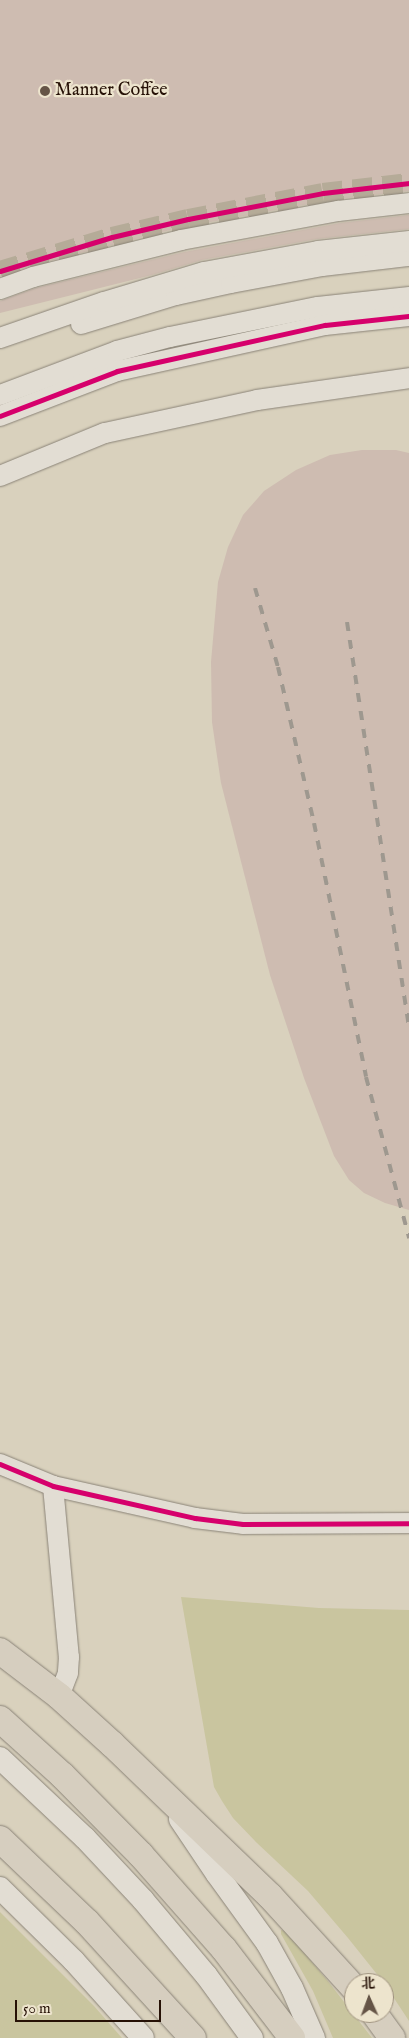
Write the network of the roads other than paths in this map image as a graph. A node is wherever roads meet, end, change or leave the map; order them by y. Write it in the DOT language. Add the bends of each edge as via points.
graph roads {
  1 [pos="409,202"];
  2 [pos="409,241"];
  3 [pos="409,256"];
  4 [pos="0,289"];
  5 [pos="409,297"];
  6 [pos="409,316"];
  7 [pos="0,338"];
  8 [pos="0,352"];
  9 [pos="409,378"];
  10 [pos="0,395"];
  11 [pos="0,416"];
  12 [pos="0,476"];
  13 [pos="0,1464"];
  14 [pos="53,1486"];
  15 [pos="409,1523"];
  16 [pos="0,1651"];
  17 [pos="59,1696"];
  18 [pos="0,1719"];
  19 [pos="0,1758"];
  20 [pos="165,1797"];
  21 [pos="0,1839"];
  22 [pos="0,1888"];
  23 [pos="344,1977"];
  24 [pos="381,2023"];
  25 [pos="143,2038"];
  26 [pos="194,2038"];
  27 [pos="252,2038"];
  28 [pos="292,2038"];
  29 [pos="314,2038"];
  30 [pos="392,2038"];
  1 -- 4 [label="street" via="338,211 190,238 33,277"];
  2 -- 7 [label="street" via="318,251 204,272"];
  3 -- 8 [label="street" via="322,266 176,295"];
  5 -- 10 [label="street" via="318,307 186,333 117,351"];
  6 -- 11 [label="street" via="325,325 117,371"];
  9 -- 12 [label="street" via="257,400 105,433"];
  13 -- 14 [label="street"];
  14 -- 15 [label="street" via="195,1518 243,1524"];
  14 -- 17 [label="street" via="69,1657 68,1672"];
  16 -- 17 [label="highway"];
  17 -- 20 [label="highway"];
  18 -- 28 [label="highway" via="62,1775 141,1855 224,1950"];
  19 -- 27 [label="main road" via="79,1832 143,1900 206,1975"];
  20 -- 23 [label="highway" via="270,1896"];
  20 -- 29 [label="main road" via="267,1943"];
  21 -- 26 [label="highway" via="93,1928"];
  22 -- 25 [label="main road" via="74,1961"];
  24 -- 30 [label="highway"];
}
